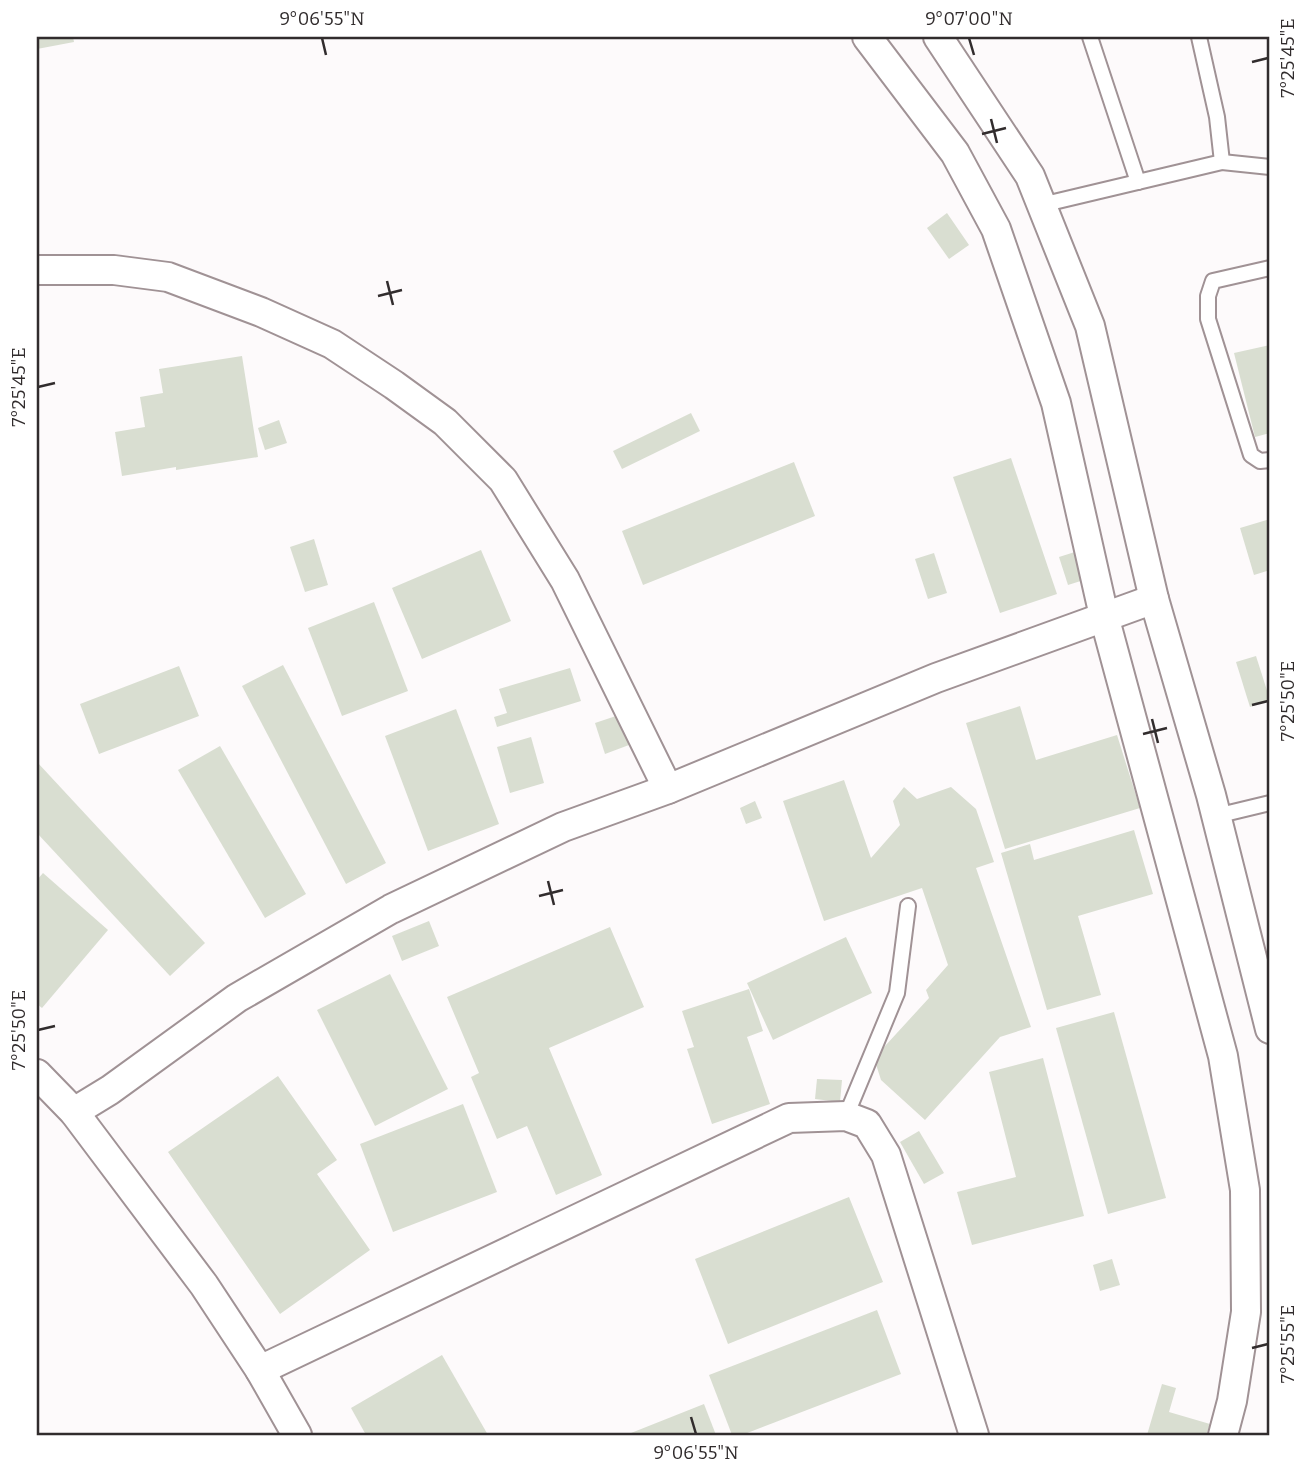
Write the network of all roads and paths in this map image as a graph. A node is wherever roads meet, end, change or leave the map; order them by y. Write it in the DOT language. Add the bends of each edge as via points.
graph roads {
  1 [pos="867,37"];
  2 [pos="938,37"];
  3 [pos="1090,37"];
  4 [pos="1199,37"];
  5 [pos="1222,162"];
  6 [pos="1270,167"];
  7 [pos="1138,181"];
  8 [pos="1041,205"];
  9 [pos="1270,268"];
  10 [pos="37,270"];
  11 [pos="1270,460"];
  12 [pos="1154,599"];
  13 [pos="1104,616"];
  14 [pos="668,789"];
  15 [pos="1270,803"];
  16 [pos="1216,816"];
  17 [pos="908,906"];
  18 [pos="1270,1029"];
  19 [pos="37,1074"];
  20 [pos="74,1112"];
  21 [pos="846,1115"];
  22 [pos="260,1370"];
  23 [pos="298,1435"];
  24 [pos="974,1435"];
  25 [pos="1223,1435"];
  1 -- 13 [label="street" via="955,153 996,229 1056,403"];
  2 -- 8 [label="street" via="1030,176"];
  3 -- 7 [label="lane"];
  4 -- 5 [label="lane"];
  5 -- 6 [label="lane"];
  5 -- 7 [label="lane"];
  7 -- 8 [label="lane"];
  8 -- 12 [label="street" via="1090,326"];
  9 -- 11 [label="lane" via="1213,281 1208,296 1208,319 1251,455 1260,461"];
  10 -- 14 [label="street" via="114,270 168,277 332,344 444,422 503,480 565,580"];
  12 -- 13 [label="street"];
  12 -- 16 [label="street"];
  13 -- 14 [label="street" via="936,678"];
  13 -- 25 [label="street" via="1223,1056 1245,1190 1246,1312"];
  14 -- 20 [label="street" via="563,827 391,909 237,998"];
  15 -- 16 [label="lane"];
  16 -- 18 [label="street"];
  17 -- 21 [label="lane" via="897,993"];
  19 -- 20 [label="street"];
  20 -- 22 [label="street" via="204,1285"];
  21 -- 22 [label="street" via="789,1118"];
  21 -- 24 [label="street" via="867,1124 886,1155"];
  22 -- 23 [label="street"];
}
